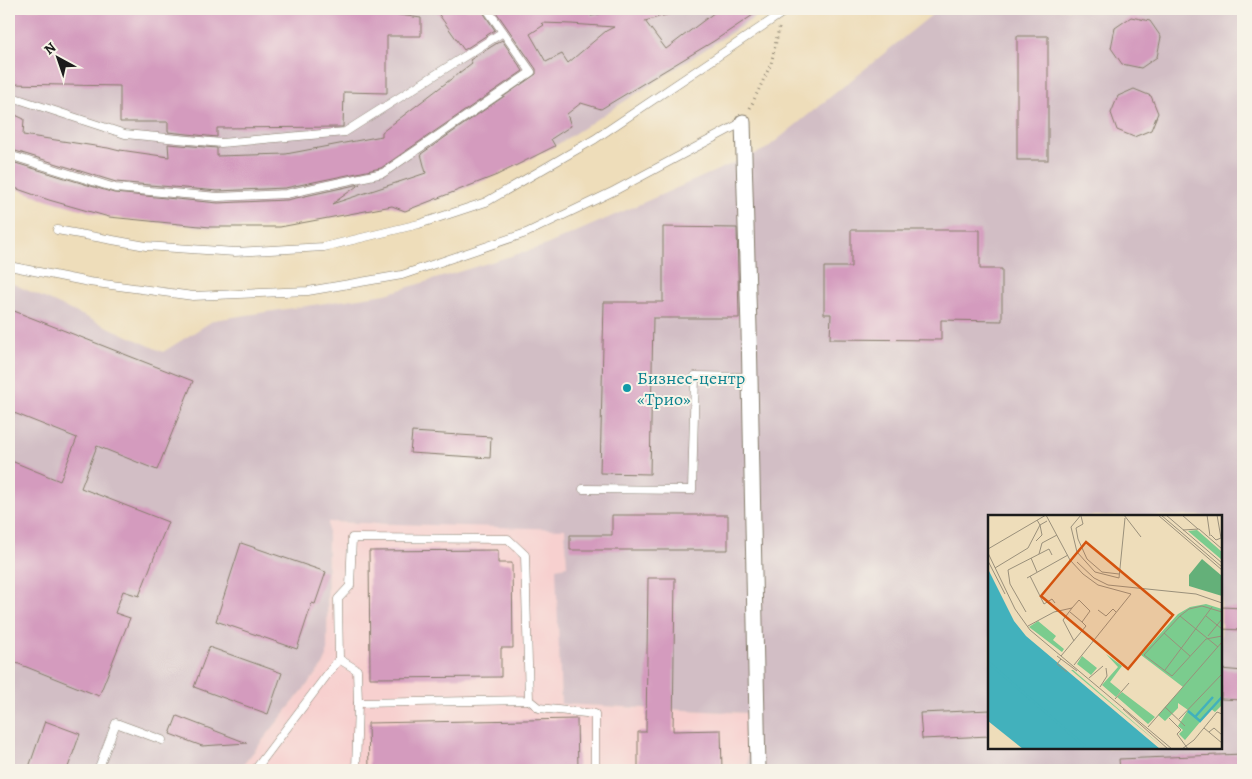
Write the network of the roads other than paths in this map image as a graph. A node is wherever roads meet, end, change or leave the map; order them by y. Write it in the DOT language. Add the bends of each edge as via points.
graph roads {
  1 [pos="487,9"];
  2 [pos="788,9"];
  3 [pos="503,32"];
  4 [pos="9,96"];
  5 [pos="743,122"];
  6 [pos="9,155"];
  7 [pos="57,230"];
  8 [pos="9,266"];
  9 [pos="750,377"];
  10 [pos="583,489"];
  11 [pos="339,659"];
  12 [pos="529,700"];
  13 [pos="358,703"];
  14 [pos="162,740"];
  15 [pos="98,770"];
  16 [pos="255,770"];
  17 [pos="356,770"];
  18 [pos="595,770"];
  19 [pos="758,770"];
  1 -- 3 [label="lane"];
  2 -- 7 [label="lane" via="595,139 486,202 419,224 324,247 235,252 146,246"];
  3 -- 4 [label="lane" via="345,132 221,143 125,134"];
  3 -- 6 [label="lane" via="531,72 383,174 286,194 218,197 115,188"];
  5 -- 8 [label="lane" via="614,191 526,233 402,275 308,291 193,296 89,282"];
  5 -- 9 [label="street"];
  9 -- 10 [label="lane" via="695,376 692,490"];
  9 -- 19 [label="street"];
  11 -- 12 [label="lane" via="338,599 350,586 352,538 508,539 525,554"];
  11 -- 13 [label="lane" via="357,670"];
  11 -- 16 [label="lane"];
  12 -- 13 [label="lane"];
  12 -- 18 [label="lane" via="539,708 595,714"];
  13 -- 17 [label="lane"];
  14 -- 15 [label="lane" via="116,723"];
}
